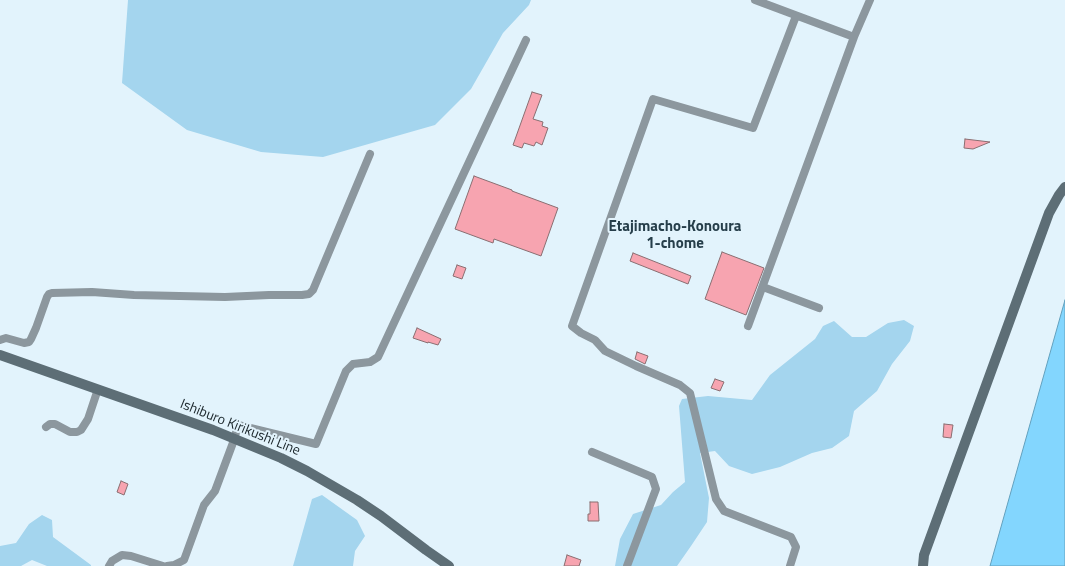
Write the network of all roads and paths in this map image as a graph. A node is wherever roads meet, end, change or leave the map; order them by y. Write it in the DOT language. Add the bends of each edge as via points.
graph roads {
  1 [pos="755,0"];
  2 [pos="870,0"];
  3 [pos="796,16"];
  4 [pos="854,37"];
  5 [pos="526,40"];
  6 [pos="370,154"];
  7 [pos="1065,187"];
  8 [pos="763,287"];
  9 [pos="819,308"];
  10 [pos="748,326"];
  11 [pos="0,340"];
  12 [pos="0,354"];
  13 [pos="98,390"];
  14 [pos="46,427"];
  15 [pos="234,440"];
  16 [pos="592,452"];
  17 [pos="109,566"];
  18 [pos="163,566"];
  19 [pos="167,566"];
  20 [pos="449,566"];
  21 [pos="627,566"];
  22 [pos="790,566"];
  23 [pos="923,566"];
  1 -- 3 [label="street"];
  2 -- 4 [label="street"];
  3 -- 4 [label="street"];
  3 -- 22 [label="street" via="753,128 653,99 572,326 595,340 606,351 680,385 690,393 716,499 724,511 791,537 796,547"];
  4 -- 8 [label="street"];
  5 -- 15 [label="street" via="378,357 370,362 353,364 346,371 316,444 238,425"];
  6 -- 11 [label="street" via="313,290 309,294 225,297 52,293 47,297 28,342 6,338"];
  7 -- 23 [label="main road" via="1049,213 924,555"];
  8 -- 9 [label="street"];
  8 -- 10 [label="street"];
  12 -- 13 [label="main road, Ishiburo Kirikushi Line"];
  13 -- 14 [label="street" via="88,419 81,430 70,432 55,424"];
  13 -- 15 [label="main road, Ishiburo Kirikushi Line" via="213,430"];
  15 -- 19 [label="street" via="215,491 204,504 184,560"];
  15 -- 20 [label="main road, Ishiburo Kirikushi Line" via="281,458 332,485 381,516"];
  16 -- 21 [label="street" via="652,477 656,489"];
  17 -- 18 [label="street" via="122,555"];
}
